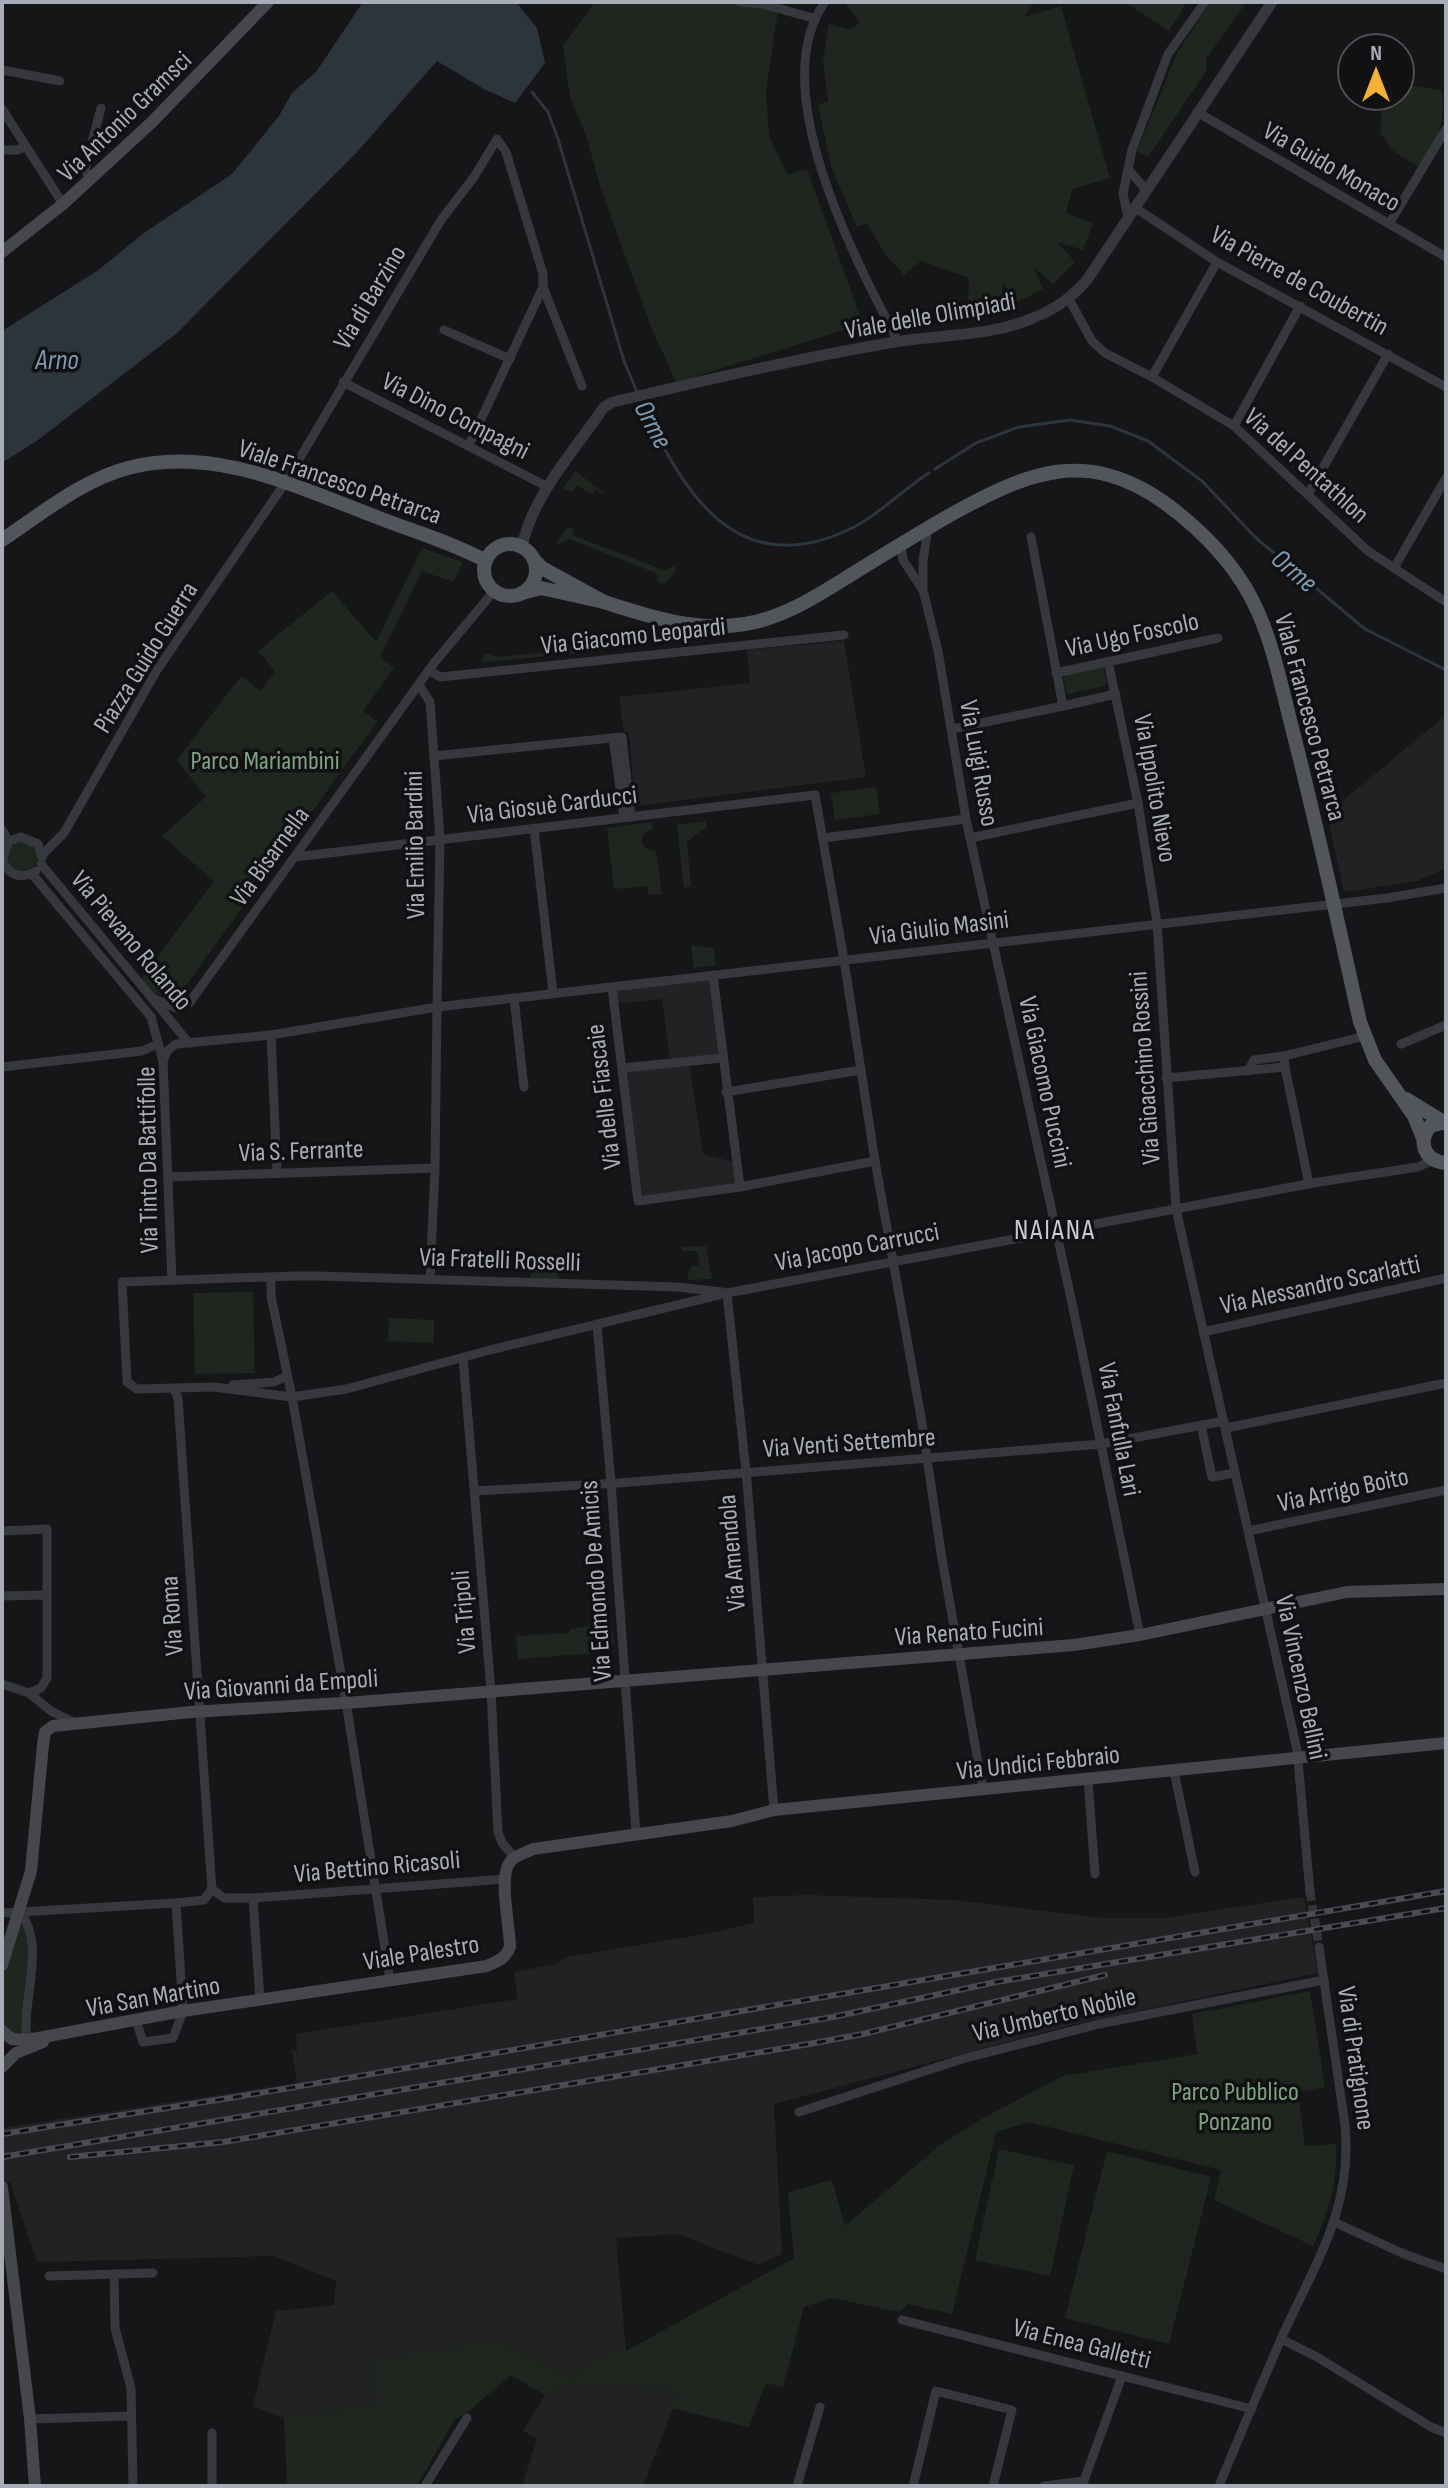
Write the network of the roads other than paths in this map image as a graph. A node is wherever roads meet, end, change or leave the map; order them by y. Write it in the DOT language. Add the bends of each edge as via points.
graph roads {
  1 [pos="268,2"];
  2 [pos="740,2"];
  3 [pos="825,2"];
  4 [pos="1205,2"];
  5 [pos="1272,2"];
  6 [pos="813,18"];
  7 [pos="2,70"];
  8 [pos="60,81"];
  9 [pos="101,108"];
  10 [pos="2,109"];
  11 [pos="1197,112"];
  12 [pos="1446,129"];
  13 [pos="25,147"];
  14 [pos="2,150"];
  15 [pos="1128,169"];
  16 [pos="90,181"];
  17 [pos="1146,190"];
  18 [pos="63,204"];
  19 [pos="1131,212"];
  20 [pos="1389,224"];
  21 [pos="2,252"];
  22 [pos="1446,257"];
  23 [pos="1217,262"];
  24 [pos="543,287"];
  25 [pos="1070,301"];
  26 [pos="1300,306"];
  27 [pos="444,330"];
  28 [pos="898,341"];
  29 [pos="1388,354"];
  30 [pos="510,359"];
  31 [pos="1152,377"];
  32 [pos="343,382"];
  33 [pos="582,386"];
  34 [pos="1446,387"];
  35 [pos="1234,426"];
  36 [pos="469,445"];
  37 [pos="1446,478"];
  38 [pos="285,483"];
  39 [pos="548,487"];
  40 [pos="1308,494"];
  41 [pos="928,528"];
  42 [pos="1031,537"];
  43 [pos="2,540"];
  44 [pos="907,540"];
  45 [pos="522,547"];
  46 [pos="878,558"];
  47 [pos="534,560"];
  48 [pos="923,560"];
  49 [pos="486,561"];
  50 [pos="908,568"];
  51 [pos="1394,568"];
  52 [pos="923,590"];
  53 [pos="494,591"];
  54 [pos="522,593"];
  55 [pos="604,602"];
  56 [pos="1446,602"];
  57 [pos="844,635"];
  58 [pos="1218,638"];
  59 [pos="1108,661"];
  60 [pos="429,670"];
  61 [pos="1056,673"];
  62 [pos="419,685"];
  63 [pos="1116,694"];
  64 [pos="1063,706"];
  65 [pos="952,729"];
  66 [pos="434,756"];
  67 [pos="1138,803"];
  68 [pos="627,817"];
  69 [pos="966,819"];
  70 [pos="534,828"];
  71 [pos="2,830"];
  72 [pos="824,838"];
  73 [pos="970,838"];
  74 [pos="440,839"];
  75 [pos="9,841"];
  76 [pos="295,857"];
  77 [pos="2,859"];
  78 [pos="42,860"];
  79 [pos="7,874"];
  80 [pos="32,874"];
  81 [pos="1446,881"];
  82 [pos="1446,888"];
  83 [pos="1414,892"];
  84 [pos="1334,902"];
  85 [pos="1157,923"];
  86 [pos="993,942"];
  87 [pos="844,960"];
  88 [pos="713,975"];
  89 [pos="612,987"];
  90 [pos="553,993"];
  91 [pos="514,998"];
  92 [pos="154,999"];
  93 [pos="437,1007"];
  94 [pos="1446,1025"];
  95 [pos="271,1035"];
  96 [pos="1365,1036"];
  97 [pos="189,1043"];
  98 [pos="158,1044"];
  99 [pos="176,1044"];
  100 [pos="1401,1044"];
  101 [pos="1284,1056"];
  102 [pos="722,1058"];
  103 [pos="163,1061"];
  104 [pos="2,1067"];
  105 [pos="1285,1067"];
  106 [pos="622,1068"];
  107 [pos="861,1070"];
  108 [pos="1248,1071"];
  109 [pos="1166,1078"];
  110 [pos="524,1087"];
  111 [pos="726,1092"];
  112 [pos="1399,1094"];
  113 [pos="1444,1121"];
  114 [pos="1423,1138"];
  115 [pos="875,1161"];
  116 [pos="1440,1162"];
  117 [pos="435,1168"];
  118 [pos="277,1173"];
  119 [pos="169,1177"];
  120 [pos="1309,1184"];
  121 [pos="740,1187"];
  122 [pos="1176,1209"];
  123 [pos="1056,1232"];
  124 [pos="895,1261"];
  125 [pos="271,1277"];
  126 [pos="430,1278"];
  127 [pos="1446,1278"];
  128 [pos="172,1280"];
  129 [pos="727,1293"];
  130 [pos="597,1325"];
  131 [pos="1203,1332"];
  132 [pos="463,1358"];
  133 [pos="287,1376"];
  134 [pos="1446,1383"];
  135 [pos="214,1387"];
  136 [pos="174,1388"];
  137 [pos="292,1397"];
  138 [pos="1225,1424"];
  139 [pos="1201,1425"];
  140 [pos="1101,1444"];
  141 [pos="928,1459"];
  142 [pos="746,1472"];
  143 [pos="1234,1473"];
  144 [pos="611,1483"];
  145 [pos="1446,1490"];
  146 [pos="475,1491"];
  147 [pos="2,1531"];
  148 [pos="1248,1531"];
  149 [pos="1446,1589"];
  150 [pos="47,1595"];
  151 [pos="2,1596"];
  152 [pos="1266,1610"];
  153 [pos="1140,1635"];
  154 [pos="961,1653"];
  155 [pos="764,1669"];
  156 [pos="624,1680"];
  157 [pos="2,1684"];
  158 [pos="491,1691"];
  159 [pos="29,1693"];
  160 [pos="346,1702"];
  161 [pos="38,1703"];
  162 [pos="201,1711"];
  163 [pos="73,1722"];
  164 [pos="45,1732"];
  165 [pos="1446,1743"];
  166 [pos="1298,1758"];
  167 [pos="1174,1771"];
  168 [pos="1088,1780"];
  169 [pos="983,1790"];
  170 [pos="774,1810"];
  171 [pos="636,1833"];
  172 [pos="515,1858"];
  173 [pos="1195,1872"];
  174 [pos="1095,1874"];
  175 [pos="505,1879"];
  176 [pos="212,1889"];
  177 [pos="376,1890"];
  178 [pos="1310,1892"];
  179 [pos="253,1898"];
  180 [pos="176,1903"];
  181 [pos="20,1912"];
  182 [pos="2,1913"];
  183 [pos="1319,1947"];
  184 [pos="2,1965"];
  185 [pos="390,1980"];
  186 [pos="1324,1980"];
  187 [pos="260,2000"];
  188 [pos="183,2011"];
  189 [pos="136,2020"];
  190 [pos="2,2031"];
  191 [pos="55,2036"];
  192 [pos="27,2040"];
  193 [pos="2,2067"];
  194 [pos="799,2112"];
  195 [pos="2,2187"];
  196 [pos="4,2211"];
  197 [pos="1334,2222"];
  198 [pos="1446,2269"];
  199 [pos="153,2273"];
  200 [pos="114,2274"];
  201 [pos="49,2276"];
  202 [pos="902,2320"];
  203 [pos="1281,2339"];
  204 [pos="1122,2376"];
  205 [pos="820,2407"];
  206 [pos="1252,2409"];
  207 [pos="131,2416"];
  208 [pos="467,2418"];
  209 [pos="30,2419"];
  210 [pos="212,2433"];
  211 [pos="1446,2433"];
  212 [pos="1083,2484"];
  213 [pos="35,2486"];
  214 [pos="133,2486"];
  215 [pos="212,2486"];
  216 [pos="425,2486"];
  217 [pos="797,2486"];
  218 [pos="913,2486"];
  219 [pos="993,2486"];
  220 [pos="1044,2486"];
  221 [pos="1219,2486"];
  1 -- 16 [label="main road, Via Antonio Gramsci"];
  2 -- 6 [label="street"];
  3 -- 6 [label="street"];
  4 -- 15 [label="street" via="1168,54"];
  5 -- 11 [label="street, Viale delle Olimpiadi"];
  6 -- 28 [label="street" via="804,55 804,92 821,165 854,258"];
  7 -- 8 [label="street"];
  9 -- 16 [label="street" via="85,169"];
  10 -- 13 [label="street"];
  11 -- 17 [label="street, Viale delle Olimpiadi"];
  11 -- 20 [label="street, Via Guido Monaco"];
  12 -- 20 [label="street"];
  13 -- 14 [label="street"];
  13 -- 18 [label="street"];
  15 -- 17 [label="street"];
  15 -- 19 [label="street" via="1123,194"];
  16 -- 18 [label="main road, Via Antonio Gramsci"];
  17 -- 19 [label="street, Viale delle Olimpiadi"];
  18 -- 21 [label="main road, Via Antonio Gramsci"];
  19 -- 23 [label="street, Via Pierre de Coubertin"];
  19 -- 25 [label="street, Viale delle Olimpiadi"];
  20 -- 22 [label="street, Via Guido Monaco"];
  23 -- 26 [label="street, Via Pierre de Coubertin"];
  23 -- 31 [label="street"];
  24 -- 30 [label="street"];
  24 -- 32 [label="street, Via di Barzino" via="506,152 497,139"];
  24 -- 33 [label="street"];
  25 -- 28 [label="street, Viale delle Olimpiadi" via="977,334"];
  25 -- 31 [label="street, Via del Pentathlon" via="1092,341"];
  26 -- 29 [label="street, Via Pierre de Coubertin"];
  26 -- 35 [label="street"];
  27 -- 30 [label="street"];
  28 -- 39 [label="street, Viale delle Olimpiadi" via="613,402 604,407"];
  29 -- 34 [label="street, Via Pierre de Coubertin"];
  29 -- 40 [label="street"];
  30 -- 36 [label="street"];
  31 -- 35 [label="street, Via del Pentathlon"];
  32 -- 36 [label="street, Via Dino Compagni"];
  32 -- 38 [label="street, Via di Barzino"];
  35 -- 40 [label="street, Via del Pentathlon"];
  36 -- 39 [label="street, Via Dino Compagni"];
  37 -- 51 [label="street"];
  38 -- 43 [label="main road, Viale Francesco Petrarca" via="214,463 171,460 129,468 103,476"];
  38 -- 49 [label="main road, Viale Francesco Petrarca"];
  38 -- 78 [label="street, Piazza Guido Guerra" via="157,670 64,833"];
  39 -- 45 [label="street, Viale delle Olimpiadi" via="525,529"];
  40 -- 51 [label="street, Via del Pentathlon" via="1368,551"];
  41 -- 44 [label="main road, Viale Francesco Petrarca"];
  41 -- 48 [label="street, Via Luigi Russo"];
  41 -- 84 [label="main road, Viale Francesco Petrarca" via="1000,487 1055,470 1125,481 1187,519 1239,577 1258,611"];
  42 -- 61 [label="street"];
  44 -- 46 [label="main road, Viale Francesco Petrarca"];
  44 -- 48 [label="street, Via Luigi Russo"];
  44 -- 50 [label="street, Via Luigi Russo" via="903,560"];
  45 -- 47 [label="main road, Viale Francesco Petrarca"];
  45 -- 49 [label="main road" via="501,546"];
  46 -- 50 [label="street"];
  46 -- 55 [label="main road, Viale Francesco Petrarca" via="813,598 744,624 687,625"];
  47 -- 54 [label="main road" via="535,577"];
  47 -- 55 [label="main road, Viale Francesco Petrarca"];
  48 -- 52 [label="street, Via Luigi Russo"];
  49 -- 53 [label="main road" via="485,574"];
  50 -- 52 [label="street, Via Luigi Russo"];
  51 -- 56 [label="street, Via del Pentathlon"];
  52 -- 65 [label="street, Via Luigi Russo"];
  53 -- 54 [label="main road, Viale Francesco Petrarca" via="506,596"];
  53 -- 60 [label="street, Via Bisarnella"];
  54 -- 55 [label="main road, Viale Francesco Petrarca" via="551,589"];
  57 -- 60 [label="street, Via Giacomo Leopardi" via="440,677"];
  58 -- 59 [label="street, Via Ugo Foscolo"];
  59 -- 61 [label="street, Via Ugo Foscolo"];
  59 -- 63 [label="street, Via Ippolito Nievo"];
  60 -- 62 [label="street, Via Bisarnella"];
  61 -- 64 [label="street"];
  62 -- 66 [label="street, Via Emilio Bardini" via="430,702"];
  62 -- 76 [label="street, Via Bisarnella"];
  63 -- 64 [label="street"];
  63 -- 67 [label="street, Via Ippolito Nievo"];
  64 -- 65 [label="street"];
  65 -- 69 [label="street, Via Luigi Russo"];
  66 -- 68 [label="street" via="622,737"];
  66 -- 74 [label="street, Via Emilio Bardini"];
  67 -- 73 [label="street"];
  67 -- 85 [label="street, Via Ippolito Nievo"];
  68 -- 70 [label="street, Via Giosuè Carducci"];
  68 -- 72 [label="street, Via Giosuè Carducci" via="815,795"];
  69 -- 72 [label="street"];
  69 -- 73 [label="street, Via Luigi Russo"];
  70 -- 74 [label="street, Via Giosuè Carducci"];
  70 -- 90 [label="street"];
  71 -- 75 [label="street"];
  72 -- 87 [label="street"];
  73 -- 86 [label="street, Via Luigi Russo"];
  74 -- 76 [label="street, Via Giosuè Carducci"];
  74 -- 93 [label="street, Via Emilio Bardini"];
  75 -- 77 [label="street"];
  75 -- 78 [label="street" via="34,840"];
  76 -- 92 [label="street, Via Bisarnella" via="190,1002 176,1008"];
  77 -- 79 [label="street"];
  78 -- 80 [label="street, Piazza Guido Guerra"];
  78 -- 92 [label="street, Via Pievano Rolando"];
  79 -- 80 [label="street"];
  80 -- 98 [label="street, Via Pievano Rolando" via="151,1017"];
  81 -- 83 [label="street"];
  82 -- 83 [label="street, Via Giulio Masini"];
  83 -- 84 [label="street, Via Giulio Masini"];
  84 -- 85 [label="street, Via Giulio Masini"];
  84 -- 96 [label="main road, Viale Francesco Petrarca"];
  85 -- 86 [label="street, Via Giulio Masini"];
  85 -- 109 [label="street, Via Gioacchino Rossini"];
  86 -- 87 [label="street, Via Giulio Masini"];
  86 -- 123 [label="street, Via Giacomo Puccini"];
  87 -- 88 [label="street, Via Giulio Masini"];
  87 -- 107 [label="street"];
  88 -- 89 [label="street, Via Giulio Masini"];
  88 -- 102 [label="street"];
  89 -- 90 [label="street, Via Giulio Masini"];
  89 -- 106 [label="street, Via delle Fiascaie"];
  90 -- 91 [label="street, Via Giulio Masini"];
  91 -- 93 [label="street, Via Giulio Masini"];
  91 -- 110 [label="street"];
  92 -- 97 [label="street, Via Pievano Rolando"];
  93 -- 95 [label="street, Via Giulio Masini"];
  93 -- 117 [label="street, Via Emilio Bardini"];
  94 -- 100 [label="street"];
  95 -- 97 [label="street, Via Giulio Masini"];
  95 -- 118 [label="street"];
  96 -- 101 [label="street"];
  96 -- 112 [label="main road, Viale Francesco Petrarca"];
  97 -- 99 [label="street, Via Giulio Masini"];
  98 -- 103 [label="street, Via Pievano Rolando"];
  98 -- 104 [label="street" via="142,1051"];
  99 -- 103 [label="street, Via Tinto Da Battifolle"];
  101 -- 105 [label="street"];
  101 -- 108 [label="street" via="1254,1060"];
  102 -- 106 [label="street"];
  102 -- 111 [label="street"];
  103 -- 119 [label="street, Via Tinto Da Battifolle"];
  105 -- 108 [label="street"];
  105 -- 120 [label="street"];
  106 -- 121 [label="street, Via delle Fiascaie" via="638,1201"];
  107 -- 111 [label="street"];
  107 -- 115 [label="street"];
  108 -- 109 [label="street"];
  109 -- 122 [label="street, Via Gioacchino Rossini"];
  111 -- 121 [label="street"];
  112 -- 113 [label="main road, Viale Francesco Petrarca"];
  112 -- 114 [label="main road, Viale Francesco Petrarca"];
  113 -- 114 [label="main road" via="1430,1126"];
  114 -- 116 [label="main road, Viale Francesco Petrarca" via="1425,1151"];
  115 -- 121 [label="street"];
  115 -- 124 [label="street"];
  116 -- 120 [label="street, Via Jacopo Carrucci"];
  117 -- 118 [label="street, Via S. Ferrante"];
  117 -- 126 [label="street, Via Emilio Bardini"];
  118 -- 119 [label="street, Via S. Ferrante"];
  119 -- 128 [label="street, Via Tinto Da Battifolle"];
  120 -- 122 [label="street, Via Jacopo Carrucci"];
  122 -- 123 [label="street, Via Jacopo Carrucci"];
  122 -- 131 [label="street, Via Gioacchino Rossini"];
  123 -- 124 [label="street, Via Jacopo Carrucci"];
  123 -- 140 [label="street, Via Fanfulla Lari"];
  124 -- 129 [label="street, Via Jacopo Carrucci"];
  124 -- 141 [label="street"];
  125 -- 126 [label="street, Via Fratelli Rosselli"];
  125 -- 128 [label="street, Via Fratelli Rosselli"];
  125 -- 133 [label="street"];
  126 -- 129 [label="street, Via Fratelli Rosselli"];
  127 -- 131 [label="street, Via Alessandro Scarlatti"];
  128 -- 136 [label="street, Via Fratelli Rosselli" via="122,1282 125,1379 137,1389"];
  129 -- 130 [label="street, Via Jacopo Carrucci"];
  129 -- 142 [label="street, Via Amendola"];
  130 -- 132 [label="street, Via Jacopo Carrucci"];
  130 -- 144 [label="street, Via Edmondo De Amicis"];
  131 -- 138 [label="street, Via Vincenzo Bellini"];
  132 -- 137 [label="street, Via Jacopo Carrucci" via="346,1389"];
  132 -- 146 [label="street, Via Tripoli"];
  133 -- 135 [label="street"];
  133 -- 137 [label="street"];
  134 -- 138 [label="street, Via Venti Settembre"];
  135 -- 136 [label="street"];
  135 -- 137 [label="street, Via Jacopo Carrucci"];
  136 -- 162 [label="street, Via Roma"];
  137 -- 160 [label="street"];
  138 -- 139 [label="street, Via Venti Settembre"];
  138 -- 143 [label="street, Via Vincenzo Bellini"];
  139 -- 140 [label="street, Via Venti Settembre"];
  139 -- 143 [label="street" via="1212,1477"];
  140 -- 141 [label="street, Via Venti Settembre"];
  140 -- 153 [label="street, Via Fanfulla Lari"];
  141 -- 142 [label="street, Via Venti Settembre"];
  141 -- 154 [label="street"];
  142 -- 144 [label="street, Via Venti Settembre"];
  142 -- 155 [label="street, Via Amendola"];
  143 -- 148 [label="street, Via Vincenzo Bellini"];
  144 -- 146 [label="street, Via Venti Settembre"];
  144 -- 156 [label="street, Via Edmondo De Amicis"];
  145 -- 148 [label="street, Via Arrigo Boito"];
  146 -- 158 [label="street, Via Tripoli"];
  147 -- 150 [label="street" via="47,1529"];
  148 -- 152 [label="street, Via Vincenzo Bellini"];
  149 -- 152 [label="main road, Via Renato Fucini" via="1347,1592"];
  150 -- 151 [label="street"];
  150 -- 159 [label="street" via="47,1678"];
  152 -- 153 [label="main road, Via Renato Fucini"];
  152 -- 166 [label="street, Via Vincenzo Bellini"];
  153 -- 154 [label="main road, Via Renato Fucini"];
  154 -- 155 [label="main road, Via Renato Fucini"];
  154 -- 169 [label="street"];
  155 -- 156 [label="main road, Via Renato Fucini"];
  155 -- 170 [label="street, Via Amendola"];
  156 -- 158 [label="main road, Via Renato Fucini"];
  156 -- 171 [label="street, Via Edmondo De Amicis"];
  157 -- 159 [label="street"];
  158 -- 160 [label="main road, Via Giovanni da Empoli"];
  158 -- 172 [label="street, Via Tripoli" via="498,1832"];
  159 -- 161 [label="street"];
  160 -- 162 [label="main road, Via Giovanni da Empoli"];
  160 -- 177 [label="street"];
  161 -- 163 [label="street"];
  161 -- 164 [label="street" via="44,1710"];
  162 -- 163 [label="main road, Via Giovanni da Empoli"];
  162 -- 176 [label="street, Via Roma"];
  163 -- 164 [label="main road, Via Giovanni da Empoli"];
  164 -- 181 [label="main road" via="35,1849"];
  165 -- 166 [label="main road, Via Undici Febbraio"];
  166 -- 167 [label="main road, Via Undici Febbraio"];
  166 -- 178 [label="street, Via Vincenzo Bellini"];
  167 -- 168 [label="main road, Via Undici Febbraio"];
  167 -- 173 [label="street"];
  168 -- 169 [label="main road, Via Undici Febbraio"];
  168 -- 174 [label="street"];
  169 -- 170 [label="main road, Via Undici Febbraio"];
  170 -- 171 [label="main road, Via Undici Febbraio"];
  171 -- 172 [label="main road" via="533,1849"];
  172 -- 175 [label="main road"];
  175 -- 177 [label="street, Via Bettino Ricasoli"];
  175 -- 185 [label="main road, Viale Palestro" via="508,1954 487,1966"];
  176 -- 179 [label="street, Via Bettino Ricasoli" via="224,1898"];
  176 -- 180 [label="street" via="204,1900"];
  177 -- 179 [label="street, Via Bettino Ricasoli"];
  177 -- 185 [label="street"];
  179 -- 187 [label="street"];
  180 -- 181 [label="street"];
  180 -- 188 [label="street"];
  181 -- 182 [label="street"];
  181 -- 184 [label="main road"];
  181 -- 192 [label="street" via="31,1931"];
  183 -- 186 [label="street, Via di Pratignone"];
  185 -- 187 [label="main road, Viale Palestro"];
  186 -- 194 [label="street, Via Umberto Nobile" via="1083,2028 962,2059"];
  186 -- 197 [label="street, Via di Pratignone" via="1347,2151 1345,2185"];
  187 -- 188 [label="main road, Via San Martino"];
  188 -- 189 [label="main road, Via San Martino"];
  188 -- 189 [label="street" via="173,2038 143,2042"];
  189 -- 191 [label="main road, Via San Martino"];
  190 -- 192 [label="main road" via="12,2039"];
  191 -- 192 [label="main road"];
  191 -- 193 [label="main road" via="16,2053"];
  195 -- 196 [label="main road"];
  196 -- 209 [label="main road"];
  197 -- 198 [label="street"];
  197 -- 203 [label="street, Via di Pratignone"];
  199 -- 200 [label="street"];
  200 -- 201 [label="street"];
  200 -- 207 [label="street" via="115,2328 130,2382"];
  202 -- 204 [label="street, Via Enea Galletti"];
  203 -- 206 [label="street, Via di Pratignone"];
  203 -- 211 [label="street"];
  204 -- 206 [label="street, Via Enea Galletti"];
  204 -- 212 [label="street"];
  205 -- 217 [label="street"];
  206 -- 221 [label="street, Via di Pratignone"];
  207 -- 209 [label="street"];
  207 -- 214 [label="street"];
  208 -- 216 [label="street"];
  209 -- 213 [label="main road"];
  210 -- 215 [label="street"];
  212 -- 220 [label="street"];
  218 -- 219 [label="street" via="936,2391 1012,2410"];
}
